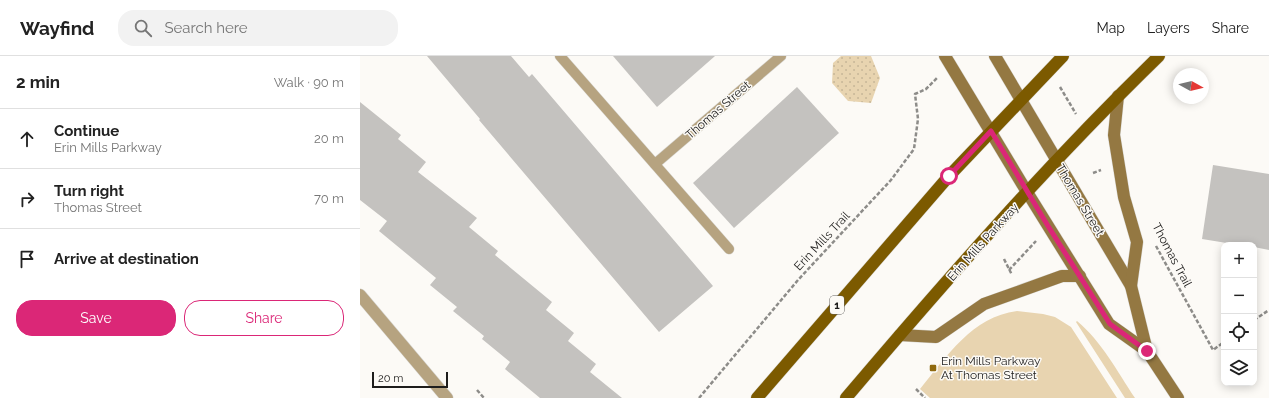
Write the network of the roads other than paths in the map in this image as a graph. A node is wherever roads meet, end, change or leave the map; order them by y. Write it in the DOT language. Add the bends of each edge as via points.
graph roads {
  1 [pos="560,56"];
  2 [pos="781,56"];
  3 [pos="945,56"];
  4 [pos="996,56"];
  5 [pos="1063,56"];
  6 [pos="1159,56"];
  7 [pos="1118,96"];
  8 [pos="1021,99"];
  9 [pos="991,131"];
  10 [pos="1057,161"];
  11 [pos="655,164"];
  12 [pos="1027,192"];
  13 [pos="729,249"];
  14 [pos="1080,276"];
  15 [pos="1131,286"];
  16 [pos="360,295"];
  17 [pos="900,335"];
  18 [pos="1147,351"];
  19 [pos="447,398"];
  20 [pos="757,398"];
  21 [pos="846,398"];
  22 [pos="1178,398"];
  1 -- 11 [label="lane"];
  2 -- 11 [label="lane, Thomas Street"];
  3 -- 9 [label="street, Thomas Street"];
  4 -- 8 [label="street, Thomas Street"];
  5 -- 8 [label="main road, 1"];
  6 -- 7 [label="main road, Erin Mills Parkway"];
  7 -- 10 [label="main road, Erin Mills Parkway"];
  7 -- 15 [label="street" via="1114,136 1124,197 1137,242"];
  8 -- 9 [label="main road, 1"];
  8 -- 10 [label="street, Thomas Street"];
  9 -- 12 [label="street, Thomas Street"];
  9 -- 20 [label="main road, 1"];
  10 -- 12 [label="main road, Erin Mills Parkway"];
  10 -- 15 [label="street, Thomas Street"];
  11 -- 13 [label="lane"];
  12 -- 14 [label="street, Thomas Street"];
  12 -- 17 [label="main road, Erin Mills Parkway"];
  14 -- 17 [label="street" via="1062,276 984,304 936,337"];
  14 -- 18 [label="street, Thomas Street" via="1110,324"];
  15 -- 18 [label="street, Thomas Street"];
  16 -- 19 [label="street"];
  17 -- 21 [label="main road, Erin Mills Parkway"];
  18 -- 22 [label="street, Thomas Street"];
}
